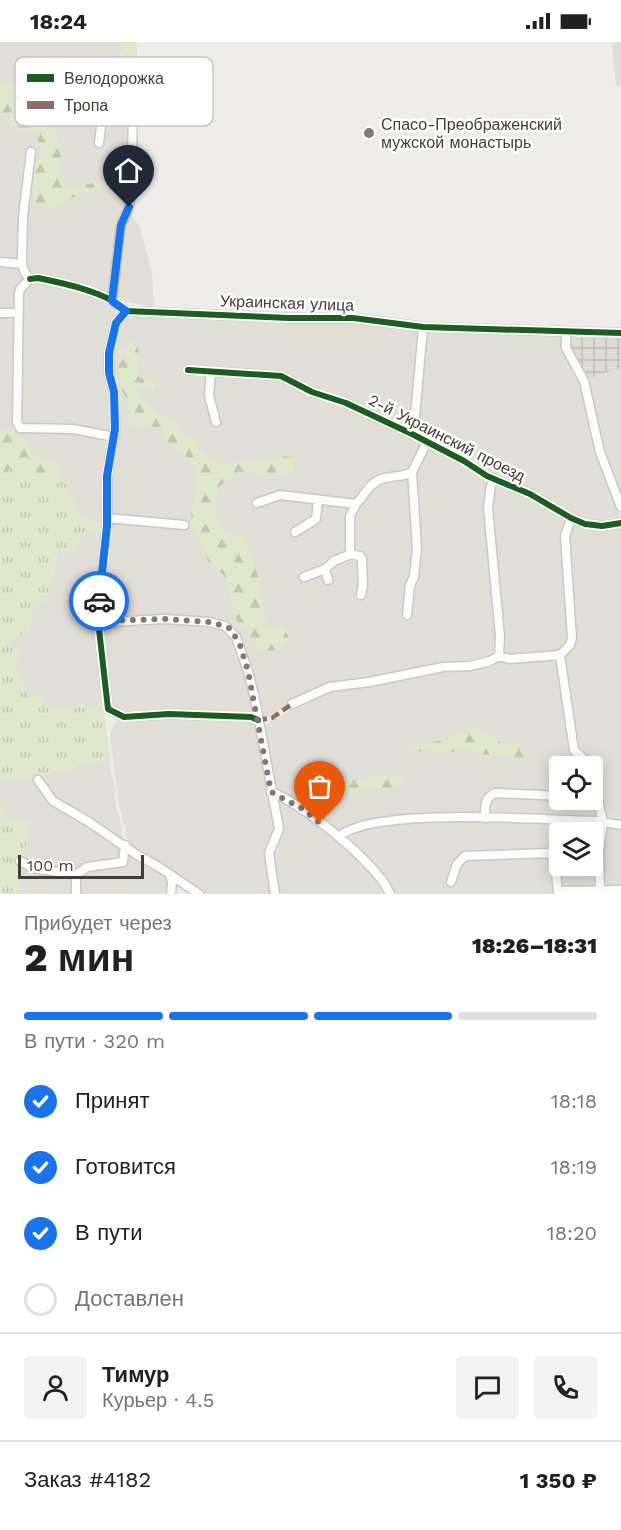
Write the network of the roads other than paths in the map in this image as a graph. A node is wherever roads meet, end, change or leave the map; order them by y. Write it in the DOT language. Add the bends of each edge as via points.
graph roads {
  1 [pos="101,126"];
  2 [pos="133,126"];
  3 [pos="99,143"];
  4 [pos="31,152"];
  5 [pos="0,262"];
  6 [pos="22,264"];
  7 [pos="30,279"];
  8 [pos="112,301"];
  9 [pos="126,311"];
  10 [pos="0,313"];
  11 [pos="18,313"];
  12 [pos="423,327"];
  13 [pos="566,332"];
  14 [pos="621,333"];
  15 [pos="188,370"];
  16 [pos="211,371"];
  17 [pos="216,422"];
  18 [pos="412,434"];
  19 [pos="115,436"];
  20 [pos="427,442"];
  21 [pos="412,472"];
  22 [pos="494,480"];
  23 [pos="318,500"];
  24 [pos="257,503"];
  25 [pos="356,504"];
  26 [pos="621,507"];
  27 [pos="107,518"];
  28 [pos="571,518"];
  29 [pos="621,522"];
  30 [pos="184,525"];
  31 [pos="295,532"];
  32 [pos="351,554"];
  33 [pos="325,569"];
  34 [pos="304,577"];
  35 [pos="328,580"];
  36 [pos="360,595"];
  37 [pos="407,615"];
  38 [pos="98,620"];
  39 [pos="499,656"];
  40 [pos="560,656"];
  41 [pos="292,704"];
  42 [pos="258,720"];
  43 [pos="580,756"];
  44 [pos="38,780"];
  45 [pos="271,792"];
  46 [pos="549,795"];
  47 [pos="485,818"];
  48 [pos="599,822"];
  49 [pos="603,823"];
  50 [pos="621,825"];
  51 [pos="339,837"];
  52 [pos="125,845"];
  53 [pos="20,861"];
  54 [pos="76,875"];
  55 [pos="170,875"];
  56 [pos="600,876"];
  57 [pos="451,882"];
  58 [pos="621,890"];
  59 [pos="559,892"];
  60 [pos="600,892"];
  61 [pos="76,894"];
  62 [pos="171,894"];
  63 [pos="199,894"];
  64 [pos="275,894"];
  65 [pos="390,894"];
  1 -- 3 [label="street"];
  2 -- 8 [label="street" via="129,207 121,225"];
  4 -- 6 [label="street"];
  5 -- 6 [label="street"];
  6 -- 7 [label="street"];
  7 -- 8 [label="street" via="58,282"];
  7 -- 11 [label="street" via="20,289"];
  8 -- 9 [label="street"];
  9 -- 12 [label="street, Украинская улица" via="352,318"];
  9 -- 19 [label="street" via="116,323 109,353"];
  10 -- 11 [label="street"];
  11 -- 19 [label="street" via="20,428 73,429"];
  12 -- 13 [label="street, Украинская улица"];
  12 -- 18 [label="street"];
  13 -- 14 [label="street, Украинская улица"];
  13 -- 26 [label="street" via="566,348 584,381 600,452"];
  15 -- 16 [label="street, 2-й Украинский проезд"];
  16 -- 17 [label="street" via="209,396"];
  16 -- 18 [label="street, 2-й Украинский проезд" via="281,376"];
  18 -- 20 [label="street, 2-й Украинский проезд"];
  19 -- 27 [label="street" via="107,476"];
  20 -- 21 [label="street"];
  20 -- 22 [label="street, 2-й Украинский проезд"];
  21 -- 25 [label="street" via="380,479"];
  21 -- 37 [label="street" via="417,549"];
  22 -- 28 [label="street, 2-й Украинский проезд" via="530,494"];
  22 -- 39 [label="street" via="488,508"];
  23 -- 24 [label="street" via="280,495"];
  23 -- 25 [label="street"];
  23 -- 31 [label="street" via="316,519"];
  25 -- 32 [label="street" via="350,516"];
  27 -- 30 [label="street"];
  27 -- 38 [label="street"];
  28 -- 29 [label="street, 2-й Украинский проезд" via="602,526"];
  28 -- 40 [label="street" via="565,536 572,638"];
  32 -- 33 [label="street"];
  32 -- 36 [label="street" via="362,560"];
  33 -- 34 [label="street"];
  33 -- 35 [label="street"];
  38 -- 42 [label="street" via="165,619 209,622 231,629 251,680"];
  38 -- 42 [label="street" via="108,709 124,717 169,714"];
  39 -- 40 [label="street"];
  39 -- 41 [label="street" via="470,666 443,667 330,687"];
  40 -- 43 [label="street" via="574,750"];
  42 -- 45 [label="street"];
  44 -- 52 [label="street" via="53,801"];
  45 -- 51 [label="street" via="301,808"];
  45 -- 64 [label="street" via="279,829 269,853"];
  46 -- 47 [label="street" via="495,793 486,801"];
  47 -- 48 [label="street"];
  47 -- 51 [label="street" via="390,820 344,832"];
  49 -- 50 [label="street"];
  51 -- 65 [label="street" via="375,872"];
  52 -- 54 [label="street" via="123,862 87,867"];
  52 -- 55 [label="street"];
  53 -- 54 [label="street" via="33,868"];
  54 -- 61 [label="street"];
  55 -- 62 [label="street"];
  55 -- 63 [label="street"];
  56 -- 60 [label="street"];
  57 -- 59 [label="street" via="457,864 465,856 549,853 555,861"];
  58 -- 60 [label="street"];
  59 -- 60 [label="street"];
}
